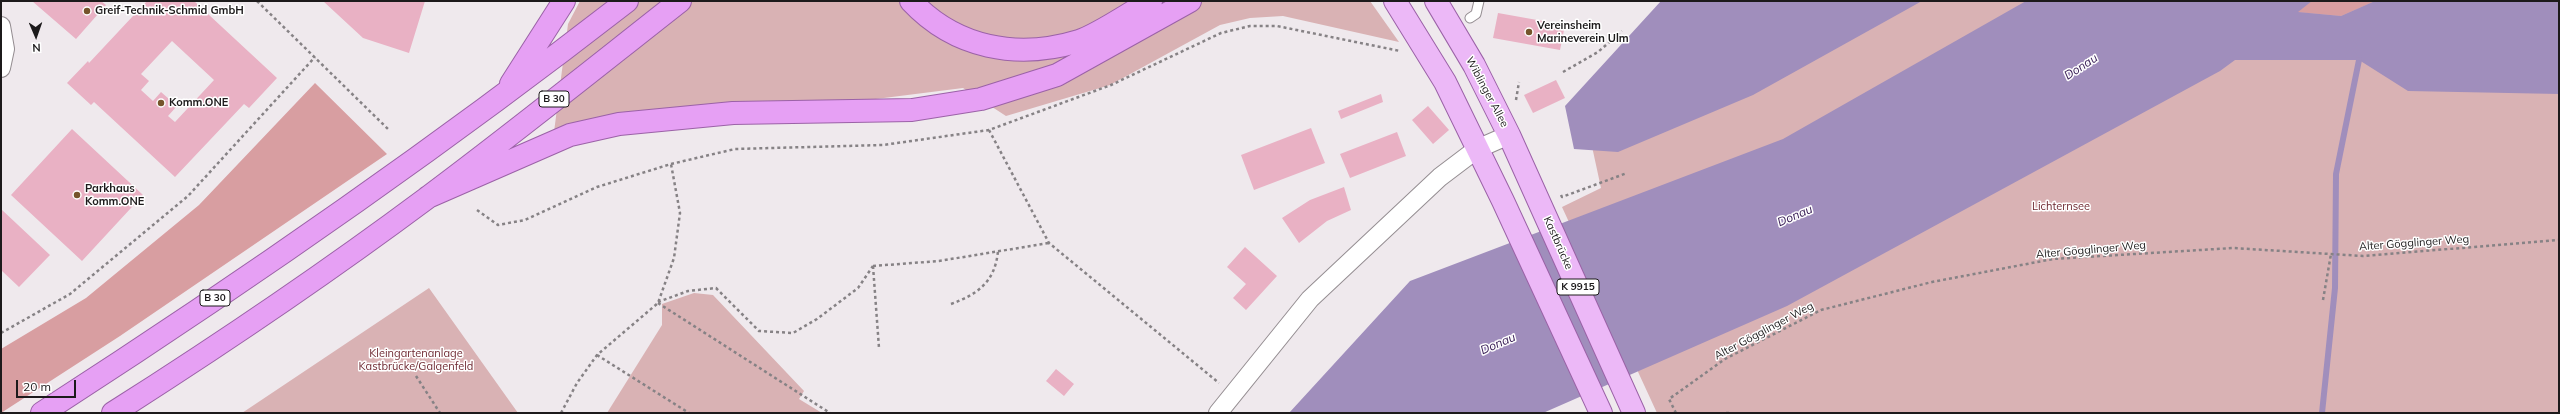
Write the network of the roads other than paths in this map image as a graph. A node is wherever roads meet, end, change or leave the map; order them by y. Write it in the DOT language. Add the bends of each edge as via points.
graph roads {
  1 [pos="564,1"];
  2 [pos="627,1"];
  3 [pos="680,1"];
  4 [pos="911,1"];
  5 [pos="1151,1"];
  6 [pos="1190,1"];
  7 [pos="1395,1"];
  8 [pos="1436,1"];
  9 [pos="1479,1"];
  10 [pos="1470,18"];
  11 [pos="1,26"];
  12 [pos="1,68"];
  13 [pos="503,97"];
  14 [pos="1509,135"];
  15 [pos="1477,150"];
  16 [pos="1532,186"];
  17 [pos="428,197"];
  18 [pos="1598,407"];
  19 [pos="42,413"];
  20 [pos="113,413"];
  21 [pos="1218,413"];
  22 [pos="1634,413"];
  1 -- 13 [label="highway"];
  2 -- 13 [label="highway, B 30"];
  3 -- 17 [label="highway, B 30"];
  4 -- 5 [label="highway" via="928,20 967,40 998,49 1044,48 1080,41"];
  6 -- 17 [label="highway" via="1057,75 981,99 912,110 733,113 619,124 570,135 531,151 498,169"];
  7 -- 15 [label="main road, K 9915" via="1445,82"];
  8 -- 14 [label="main road, Wiblinger Allee / K 9915" via="1474,65"];
  9 -- 10 [label="lane" via="1476,14"];
  11 -- 12 [label="street" via="5,49"];
  13 -- 19 [label="highway, B 30" via="373,190"];
  14 -- 15 [label="street"];
  14 -- 16 [label="main road, Wiblinger Allee / K 9915"];
  15 -- 18 [label="main road, K 9915"];
  15 -- 21 [label="street" via="1440,177 1310,299"];
  16 -- 22 [label="main road, Kastbrücke / K 9915"];
  17 -- 20 [label="highway, B 30" via="221,344"];
}
